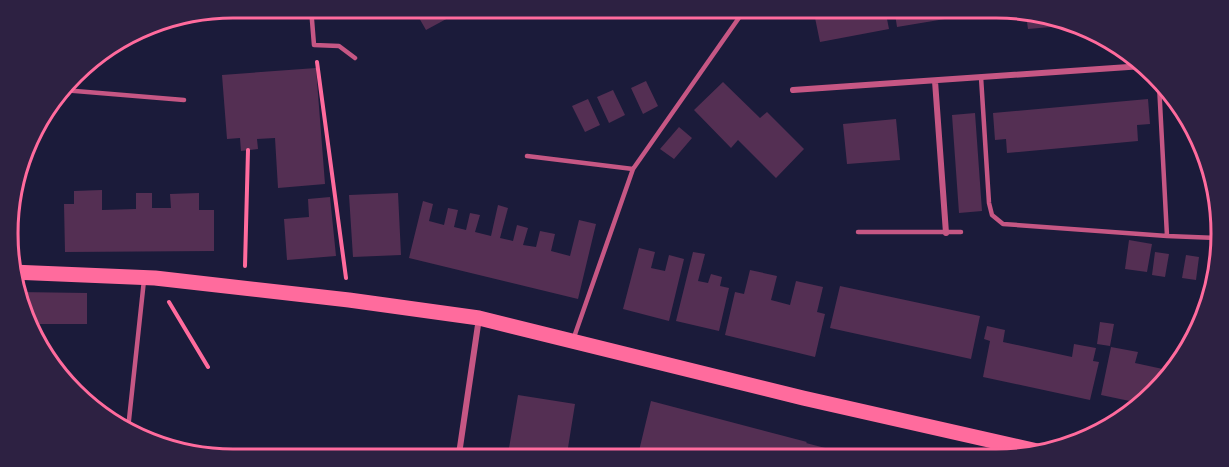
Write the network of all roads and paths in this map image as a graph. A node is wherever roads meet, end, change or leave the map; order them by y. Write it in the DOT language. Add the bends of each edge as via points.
graph roads {
  1 [pos="311,18"];
  2 [pos="739,18"];
  3 [pos="314,45"];
  4 [pos="355,58"];
  5 [pos="1132,67"];
  6 [pos="981,77"];
  7 [pos="935,81"];
  8 [pos="793,90"];
  9 [pos="71,91"];
  10 [pos="1160,94"];
  11 [pos="184,100"];
  12 [pos="248,150"];
  13 [pos="527,156"];
  14 [pos="633,169"];
  15 [pos="858,232"];
  16 [pos="946,232"];
  17 [pos="961,232"];
  18 [pos="1167,236"];
  19 [pos="1211,238"];
  20 [pos="21,272"];
  21 [pos="150,278"];
  22 [pos="245,288"];
  23 [pos="349,300"];
  24 [pos="479,318"];
  25 [pos="573,341"];
  26 [pos="208,367"];
  27 [pos="129,422"];
  28 [pos="1021,447"];
  29 [pos="460,449"];
  1 -- 3 [label="lane"];
  2 -- 14 [label="lane"];
  3 -- 4 [label="lane" via="339,46"];
  3 -- 23 [label="path"];
  5 -- 6 [label="street"];
  6 -- 7 [label="street"];
  6 -- 18 [label="lane" via="992,215 1003,224"];
  7 -- 8 [label="street"];
  7 -- 16 [label="street"];
  9 -- 11 [label="lane"];
  10 -- 18 [label="lane"];
  12 -- 22 [label="path"];
  13 -- 14 [label="lane"];
  14 -- 25 [label="lane"];
  15 -- 16 [label="lane"];
  16 -- 17 [label="lane"];
  18 -- 19 [label="lane"];
  20 -- 21 [label="main road"];
  21 -- 22 [label="main road"];
  21 -- 26 [label="path"];
  21 -- 27 [label="lane"];
  22 -- 23 [label="main road"];
  23 -- 24 [label="main road"];
  24 -- 25 [label="main road"];
  24 -- 29 [label="street"];
  25 -- 28 [label="main road"];
}
